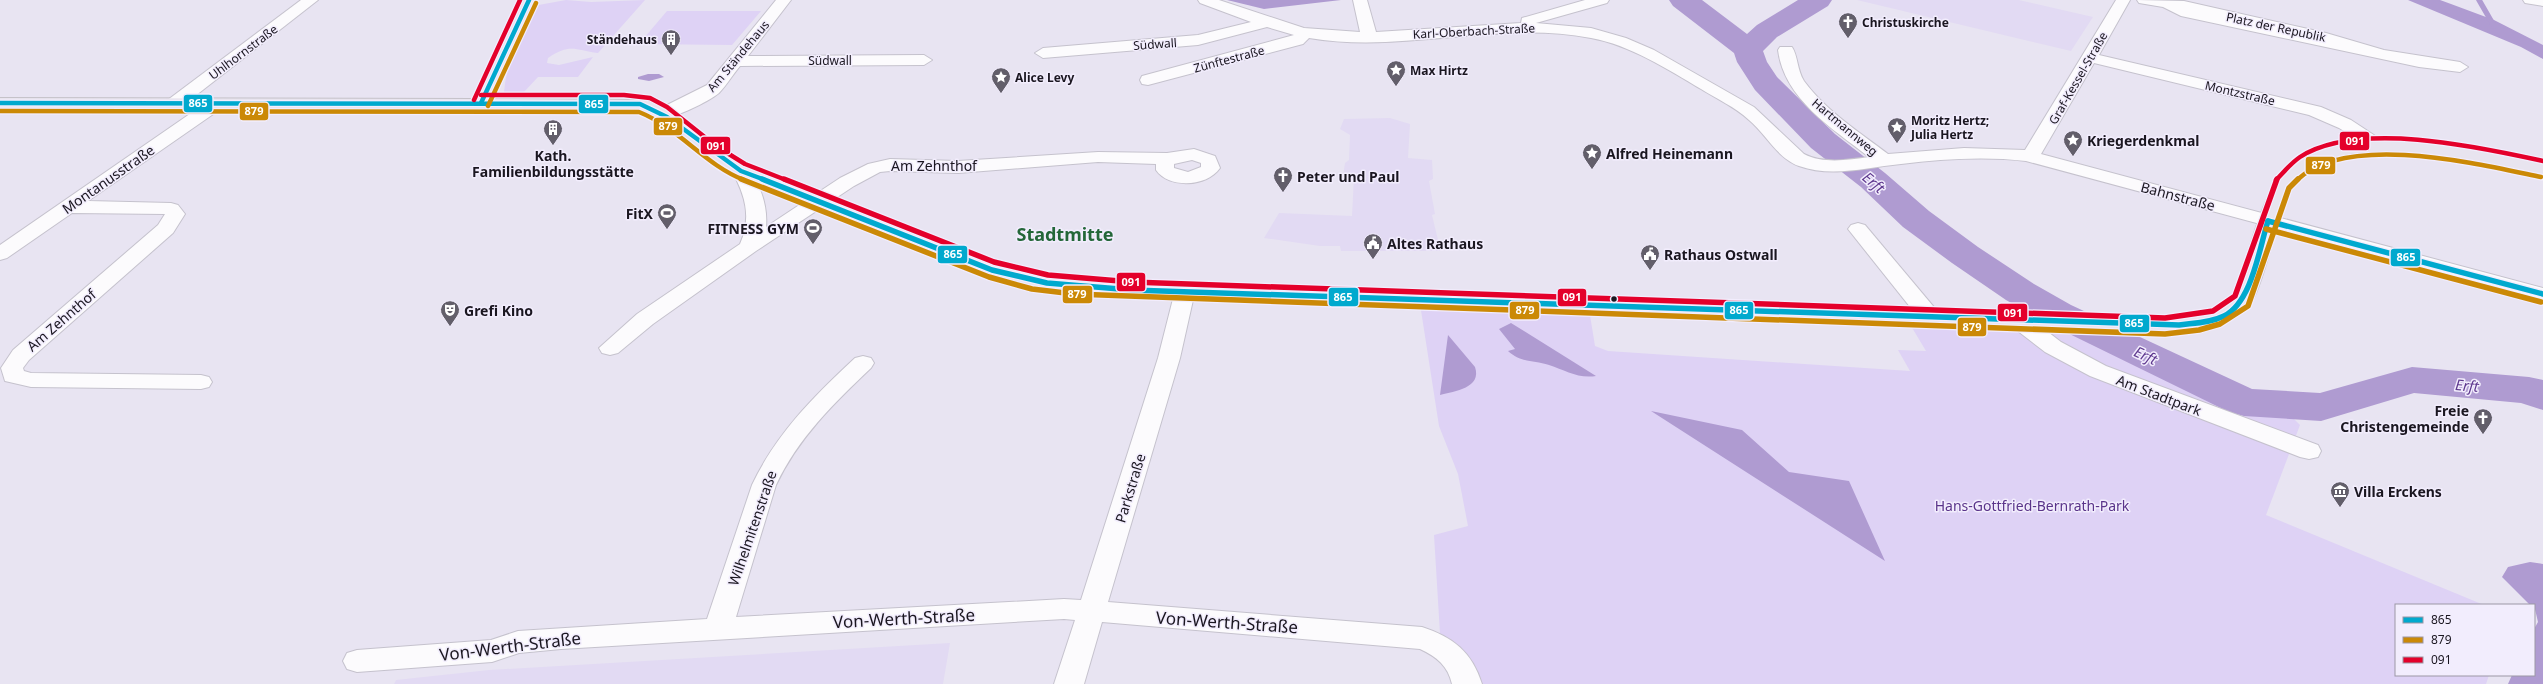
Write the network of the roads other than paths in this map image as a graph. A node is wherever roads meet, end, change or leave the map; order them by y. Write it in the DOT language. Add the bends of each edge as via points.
graph roads {
  1 [pos="311,0"];
  2 [pos="529,0"];
  3 [pos="784,0"];
  4 [pos="1205,0"];
  5 [pos="1360,0"];
  6 [pos="1602,0"];
  7 [pos="2123,0"];
  8 [pos="2144,0"];
  9 [pos="2530,0"];
  10 [pos="2543,2"];
  11 [pos="1266,22"];
  12 [pos="1506,27"];
  13 [pos="1306,33"];
  14 [pos="1369,37"];
  15 [pos="1786,50"];
  16 [pos="1043,53"];
  17 [pos="2091,58"];
  18 [pos="924,60"];
  19 [pos="736,61"];
  20 [pos="2460,67"];
  21 [pos="1148,80"];
  22 [pos="0,103"];
  23 [pos="175,103"];
  24 [pos="481,103"];
  25 [pos="216,104"];
  26 [pos="663,114"];
  27 [pos="2383,147"];
  28 [pos="2031,156"];
  29 [pos="1169,159"];
  30 [pos="1879,161"];
  31 [pos="1806,162"];
  32 [pos="2543,169"];
  33 [pos="741,171"];
  34 [pos="816,202"];
  35 [pos="68,207"];
  36 [pos="2268,221"];
  37 [pos="1858,229"];
  38 [pos="749,247"];
  39 [pos="0,254"];
  40 [pos="1185,291"];
  41 [pos="2543,294"];
  42 [pos="1930,316"];
  43 [pos="2018,320"];
  44 [pos="610,348"];
  45 [pos="863,364"];
  46 [pos="201,382"];
  47 [pos="2309,450"];
  48 [pos="1093,612"];
  49 [pos="718,629"];
  50 [pos="357,662"];
  51 [pos="1069,684"];
  52 [pos="1467,684"];
  1 -- 23 [label="street, Uhlhornstraße"];
  2 -- 24 [label="main road"];
  3 -- 19 [label="street, Am Ständehaus"];
  4 -- 11 [label="street, Karl-Oberbach-Straße"];
  5 -- 14 [label="street"];
  6 -- 12 [label="street"];
  7 -- 17 [label="street, Graf-Kessel-Straße"];
  8 -- 20 [label="street, Platz der Republik" via="2181,11 2381,54"];
  9 -- 10 [label="street"];
  11 -- 13 [label="street, Karl-Oberbach-Straße"];
  11 -- 16 [label="street, Südwall" via="1198,40"];
  12 -- 14 [label="street, Karl-Oberbach-Straße"];
  12 -- 31 [label="street, Karl-Oberbach-Straße" via="1582,32 1610,38 1644,50 1748,111 1793,154"];
  13 -- 14 [label="street, Karl-Oberbach-Straße"];
  13 -- 21 [label="street, Zünftestraße" via="1297,41"];
  15 -- 30 [label="street, Hartmannweg" via="1790,70 1810,98"];
  17 -- 27 [label="street, Montzstraße" via="2315,111 2345,124"];
  17 -- 28 [label="street, Graf-Kessel-Straße"];
  18 -- 19 [label="street, Südwall"];
  19 -- 26 [label="street, Am Ständehaus" via="705,96"];
  22 -- 23 [label="main road, Montzstraße"];
  23 -- 25 [label="main road, Montzstraße"];
  24 -- 25 [label="main road, Montzstraße"];
  24 -- 26 [label="main road, Montzstraße" via="624,103 648,106"];
  25 -- 35 [label="street, Montanusstraße"];
  26 -- 33 [label="main road, Montzstraße" via="711,153"];
  27 -- 32 [label="main road, Montzstraße" via="2455,152"];
  27 -- 36 [label="main road, Montzstraße" via="2335,151 2298,166 2282,184"];
  28 -- 30 [label="street, Bahnstraße" via="1999,154"];
  28 -- 36 [label="street, Bahnstraße"];
  29 -- 34 [label="street, Am Zehnthof" via="1098,157 958,167 882,166 857,176"];
  30 -- 31 [label="street, Bahnstraße" via="1832,165"];
  33 -- 34 [label="main road, Montzstraße"];
  33 -- 38 [label="street" via="753,192 758,209 756,231"];
  34 -- 38 [label="street, Am Zehnthof"];
  34 -- 40 [label="main road, Montzstraße" via="1008,275 1075,286"];
  35 -- 39 [label="street, Montanusstraße"];
  35 -- 46 [label="street, Am Zehnthof" via="161,208 171,209 174,214 166,229 28,348 13,365 13,376 32,380"];
  36 -- 41 [label="street, Bahnstraße"];
  36 -- 43 [label="main road, Montzstraße" via="2242,301 2232,311 2215,319 2165,326"];
  37 -- 42 [label="street"];
  38 -- 44 [label="street, Am Zehnthof" via="645,320"];
  40 -- 42 [label="main road, Montzstraße"];
  40 -- 48 [label="street, Parkstraße" via="1169,358"];
  42 -- 43 [label="main road, Montzstraße"];
  43 -- 47 [label="street, Am Stadtpark" via="2053,347 2092,369"];
  45 -- 49 [label="street, Wilhelmitenstraße" via="809,418 772,466"];
  48 -- 49 [label="street, Von-Werth-Straße" via="1064,609"];
  48 -- 51 [label="street, Parkstraße"];
  48 -- 52 [label="street, Von-Werth-Straße" via="1409,636 1430,640 1450,651 1461,667"];
  49 -- 50 [label="street, Von-Werth-Straße" via="533,640 492,651"];
}
